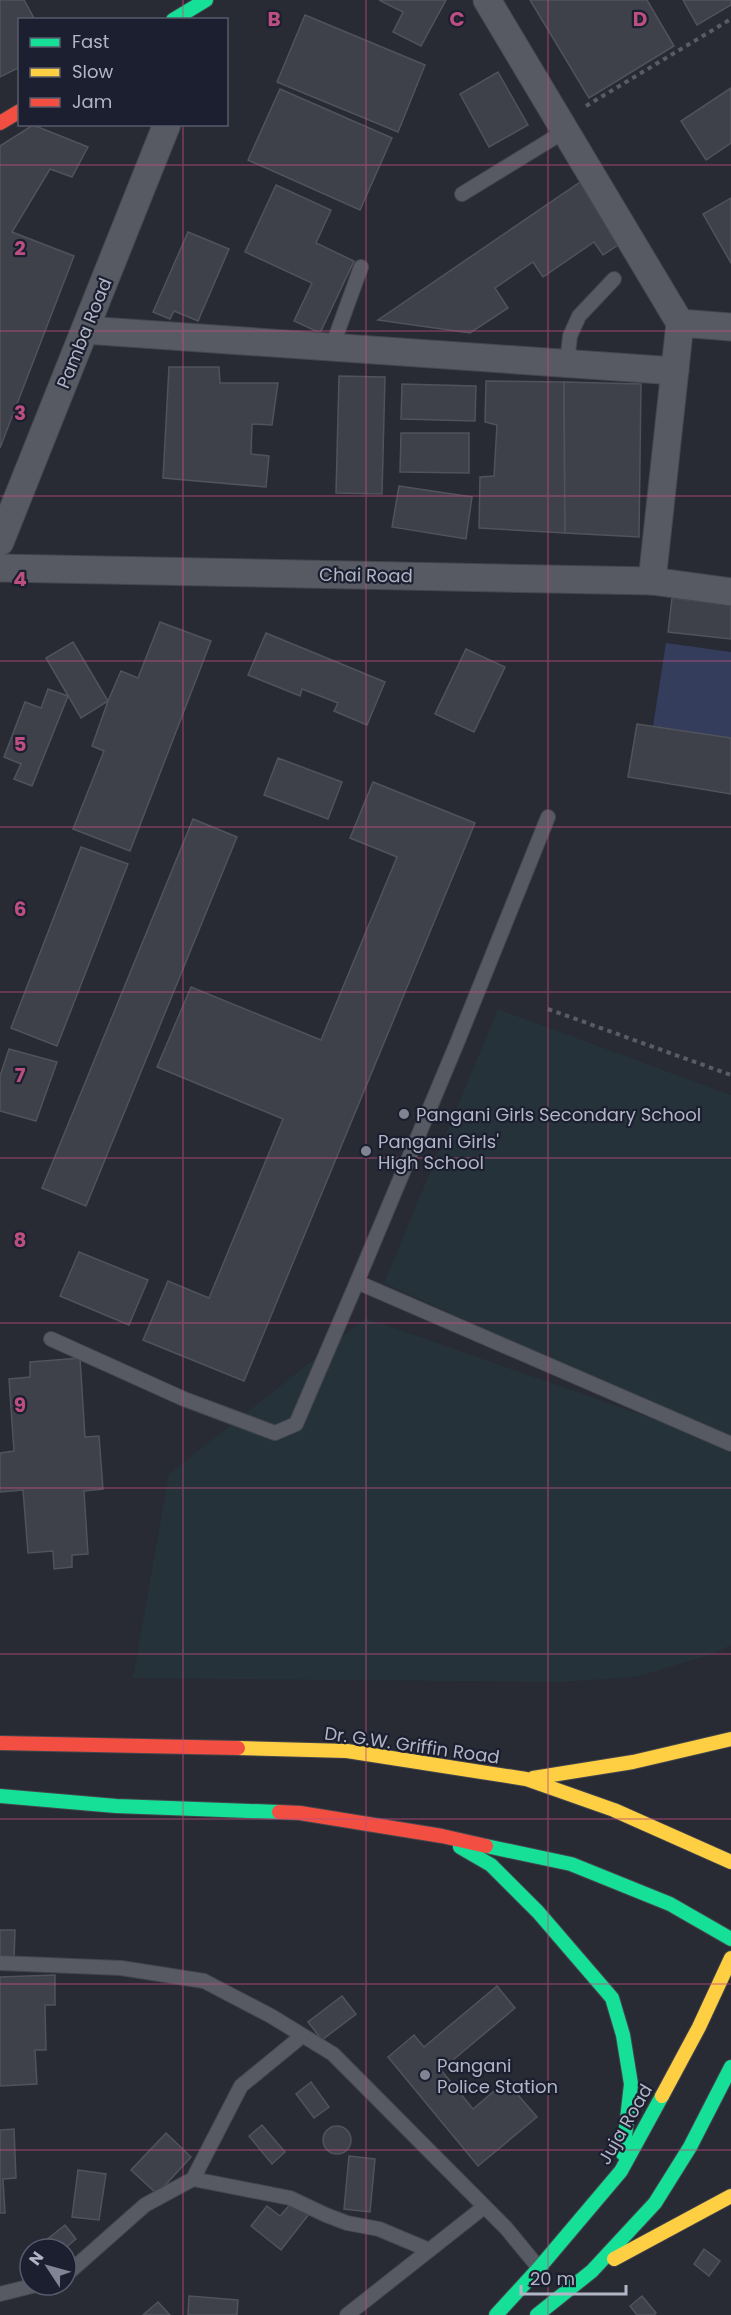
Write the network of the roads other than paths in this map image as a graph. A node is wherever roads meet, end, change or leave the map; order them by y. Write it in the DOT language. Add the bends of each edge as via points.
graph roads {
  1 [pos="487,0"];
  2 [pos="18,112"];
  3 [pos="0,123"];
  4 [pos="166,126"];
  5 [pos="562,127"];
  6 [pos="462,194"];
  7 [pos="362,267"];
  8 [pos="614,279"];
  9 [pos="680,323"];
  10 [pos="731,327"];
  11 [pos="85,330"];
  12 [pos="332,347"];
  13 [pos="567,363"];
  14 [pos="675,371"];
  15 [pos="0,542"];
  16 [pos="0,568"];
  17 [pos="652,581"];
  18 [pos="731,592"];
  19 [pos="548,817"];
  20 [pos="357,1282"];
  21 [pos="51,1339"];
  22 [pos="731,1444"];
  23 [pos="731,1739"];
  24 [pos="0,1743"];
  25 [pos="119,1744"];
  26 [pos="0,1754"];
  27 [pos="526,1779"];
  28 [pos="0,1796"];
  29 [pos="116,1806"];
  30 [pos="23,1811"];
  31 [pos="442,1836"];
  32 [pos="731,1862"];
  33 [pos="731,1939"];
  34 [pos="731,1958"];
  35 [pos="0,1962"];
  36 [pos="302,2036"];
  37 [pos="731,2067"];
  38 [pos="621,2171"];
  39 [pos="193,2179"];
  40 [pos="731,2196"];
  41 [pos="484,2207"];
  42 [pos="429,2250"];
  43 [pos="78,2264"];
  44 [pos="539,2268"];
  45 [pos="592,2271"];
  46 [pos="18,2290"];
  47 [pos="0,2294"];
  48 [pos="347,2315"];
  49 [pos="496,2315"];
  50 [pos="537,2315"];
  1 -- 5 [label="street"];
  2 -- 3 [label="main road"];
  4 -- 11 [label="street, Pamba Road"];
  5 -- 6 [label="lane"];
  5 -- 9 [label="street"];
  7 -- 12 [label="lane"];
  8 -- 13 [label="lane" via="579,316 570,336"];
  9 -- 10 [label="street"];
  9 -- 14 [label="street"];
  11 -- 12 [label="street"];
  11 -- 15 [label="street, Pamba Road"];
  12 -- 13 [label="street"];
  13 -- 14 [label="street"];
  14 -- 17 [label="street"];
  16 -- 17 [label="street, Chai Road"];
  17 -- 18 [label="street, Chai Road"];
  19 -- 20 [label="lane"];
  20 -- 21 [label="lane" via="296,1424 275,1433 184,1399"];
  20 -- 22 [label="lane"];
  23 -- 27 [label="main road" via="671,1756"];
  24 -- 25 [label="main road, Dr. G.W. Griffin Road"];
  25 -- 26 [label="main road"];
  25 -- 27 [label="main road, Dr. G.W. Griffin Road" via="347,1750"];
  27 -- 32 [label="main road, Dr. G.W. Griffin Road" via="614,1810"];
  28 -- 29 [label="main road"];
  29 -- 30 [label="main road"];
  29 -- 31 [label="main road" via="300,1813"];
  31 -- 33 [label="main road" via="571,1864 670,1904"];
  31 -- 38 [label="main road" via="491,1865 538,1912 612,1998 631,2084"];
  34 -- 38 [label="main road, Juja Road" via="699,2027"];
  35 -- 36 [label="lane" via="121,1968 204,1981"];
  36 -- 39 [label="lane" via="241,2086"];
  36 -- 41 [label="lane" via="333,2054"];
  37 -- 45 [label="main road" via="690,2147 655,2203"];
  38 -- 44 [label="main road, Juja Road"];
  39 -- 42 [label="lane" via="290,2198 326,2215 379,2229"];
  39 -- 43 [label="lane" via="145,2205"];
  40 -- 45 [label="main road"];
  41 -- 42 [label="lane"];
  41 -- 44 [label="lane"];
  42 -- 48 [label="lane"];
  44 -- 49 [label="main road, Juja Road"];
  45 -- 50 [label="main road"];
  46 -- 47 [label="lane"];
}
